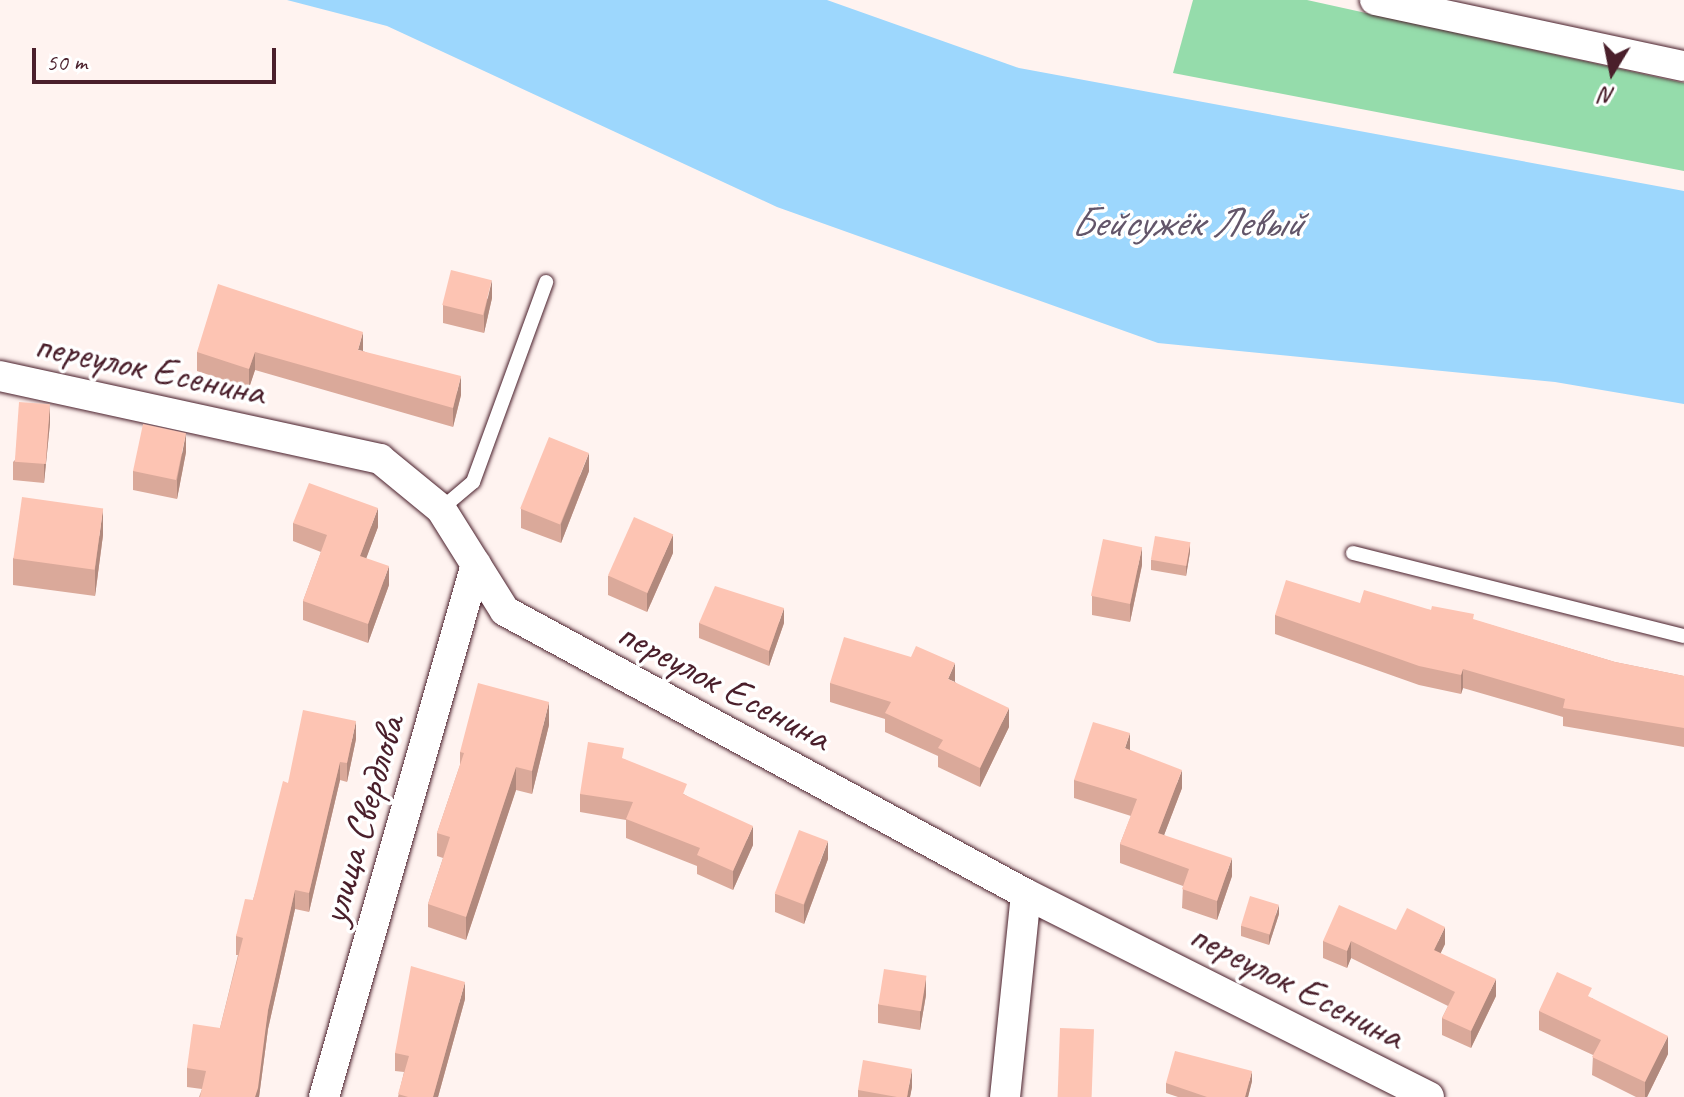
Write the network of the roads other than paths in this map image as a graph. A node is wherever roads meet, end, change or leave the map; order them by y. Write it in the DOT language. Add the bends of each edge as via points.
graph roads {
  1 [pos="1375,0"];
  2 [pos="1684,66"];
  3 [pos="546,282"];
  4 [pos="0,376"];
  5 [pos="441,509"];
  6 [pos="1353,553"];
  7 [pos="476,564"];
  8 [pos="1684,636"];
  9 [pos="1026,894"];
  10 [pos="324,1097"];
  11 [pos="1005,1097"];
  12 [pos="1429,1097"];
  1 -- 2 [label="street"];
  3 -- 5 [label="lane" via="473,482"];
  4 -- 5 [label="street, переулок Есенина" via="380,459"];
  5 -- 7 [label="street, переулок Есенина"];
  6 -- 8 [label="lane"];
  7 -- 9 [label="street, переулок Есенина" via="505,611"];
  7 -- 10 [label="street, улица Свердлова"];
  9 -- 11 [label="street"];
  9 -- 12 [label="street, переулок Есенина"];
}
